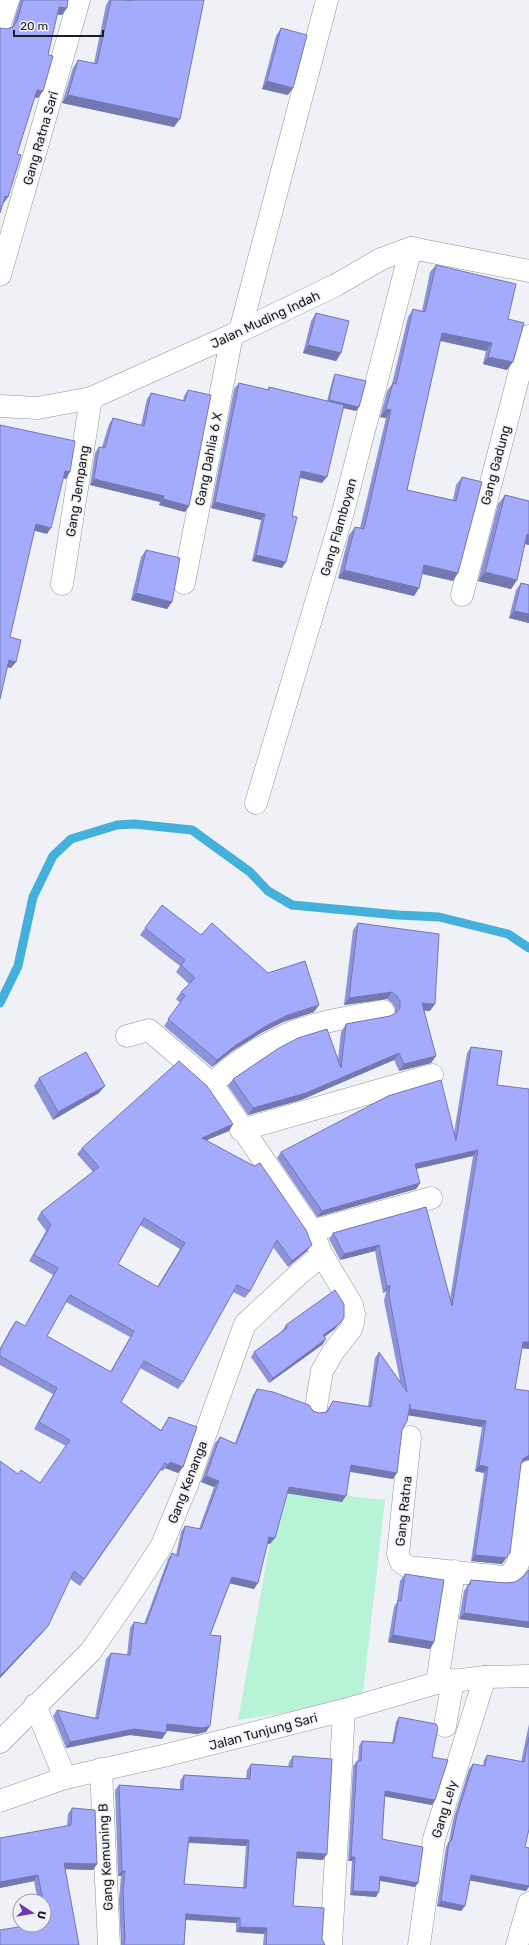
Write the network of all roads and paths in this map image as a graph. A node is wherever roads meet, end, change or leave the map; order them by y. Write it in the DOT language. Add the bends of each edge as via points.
graph roads {
  1 [pos="8,0"];
  2 [pos="79,0"];
  3 [pos="327,0"];
  4 [pos="0,24"];
  5 [pos="411,248"];
  6 [pos="529,272"];
  7 [pos="0,275"];
  8 [pos="236,333"];
  9 [pos="529,336"];
  10 [pos="91,398"];
  11 [pos="0,406"];
  12 [pos="184,583"];
  13 [pos="62,584"];
  14 [pos="462,595"];
  15 [pos="256,804"];
  16 [pos="383,1011"];
  17 [pos="127,1036"];
  18 [pos="432,1075"];
  19 [pos="212,1084"];
  20 [pos="241,1130"];
  21 [pos="431,1198"];
  22 [pos="312,1231"];
  23 [pos="322,1255"];
  24 [pos="316,1407"];
  25 [pos="410,1437"];
  26 [pos="529,1472"];
  27 [pos="454,1571"];
  28 [pos="529,1676"];
  29 [pos="485,1677"];
  30 [pos="445,1681"];
  31 [pos="35,1705"];
  32 [pos="344,1710"];
  33 [pos="445,1726"];
  34 [pos="0,1742"];
  35 [pos="101,1769"];
  36 [pos="65,1778"];
  37 [pos="0,1801"];
  38 [pos="529,1903"];
  39 [pos="109,1945"];
  40 [pos="331,1945"];
  41 [pos="419,1945"];
  42 [pos="517,1945"];
  1 -- 4 [label="street"];
  2 -- 7 [label="street, Gang Ratna Sari"];
  3 -- 8 [label="street, Gang Dahlia 6 X"];
  5 -- 6 [label="street"];
  5 -- 8 [label="street, Jalan Muding Indah" via="381,259 336,285"];
  5 -- 15 [label="street, Gang Flamboyan" via="343,512"];
  8 -- 10 [label="street, Jalan Muding Indah"];
  8 -- 12 [label="street, Gang Dahlia 6 X"];
  9 -- 14 [label="street, Gang Gadung"];
  10 -- 11 [label="street, Jalan Muding Indah" via="38,408"];
  10 -- 13 [label="street, Gang Jempang"];
  16 -- 19 [label="street" via="315,1025 288,1034 250,1055"];
  17 -- 19 [label="street" via="149,1030"];
  18 -- 20 [label="street"];
  19 -- 20 [label="street"];
  20 -- 22 [label="street"];
  21 -- 22 [label="street"];
  22 -- 23 [label="street"];
  23 -- 24 [label="street" via="352,1305 354,1314 351,1328 322,1371"];
  23 -- 31 [label="street, Gang Kenanga" via="245,1324 187,1486 162,1546 91,1651"];
  25 -- 27 [label="street, Gang Ratna" via="398,1554 401,1562 408,1567"];
  26 -- 27 [label="street, Gang Ratna" via="518,1564 515,1570 504,1577"];
  27 -- 30 [label="street"];
  28 -- 29 [label="street, Jalan Tunjung Sari"];
  29 -- 30 [label="street, Jalan Tunjung Sari"];
  29 -- 41 [label="street, Gang Lely" via="434,1839"];
  30 -- 32 [label="street, Jalan Tunjung Sari"];
  30 -- 33 [label="street"];
  31 -- 34 [label="street, Gang Kenanga"];
  31 -- 36 [label="street"];
  32 -- 35 [label="street, Jalan Tunjung Sari"];
  32 -- 40 [label="street"];
  35 -- 36 [label="street, Jalan Tunjung Sari"];
  35 -- 39 [label="street, Gang Kemuning B"];
  36 -- 37 [label="street, Jalan Tunjung Sari"];
  38 -- 42 [label="street"];
}
